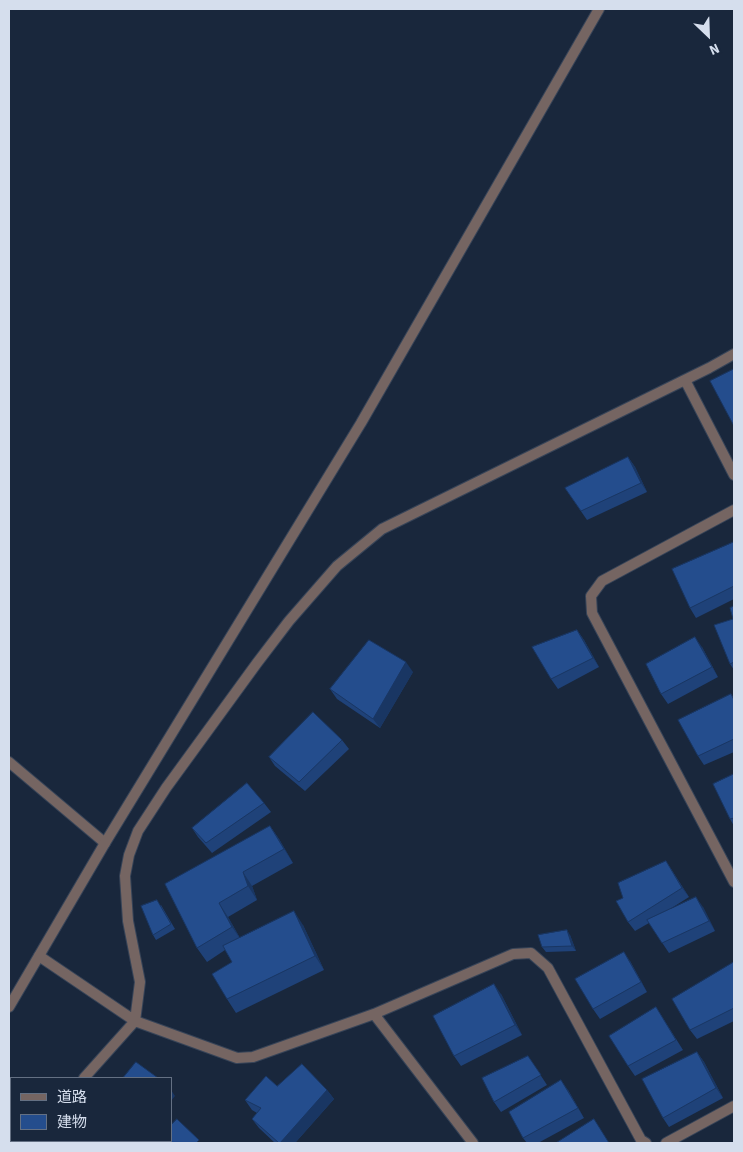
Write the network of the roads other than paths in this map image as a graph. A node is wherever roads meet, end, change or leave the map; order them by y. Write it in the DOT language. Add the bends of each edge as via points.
graph roads {
  1 [pos="599,9"];
  2 [pos="734,354"];
  3 [pos="685,380"];
  4 [pos="734,475"];
  5 [pos="734,510"];
  6 [pos="9,762"];
  7 [pos="105,843"];
  8 [pos="734,882"];
  9 [pos="39,956"];
  10 [pos="9,1007"];
  11 [pos="374,1014"];
  12 [pos="135,1021"];
  13 [pos="85,1077"];
  14 [pos="734,1106"];
  15 [pos="473,1143"];
  16 [pos="646,1143"];
  17 [pos="666,1143"];
  1 -- 7 [label="street" via="361,423"];
  2 -- 3 [label="street"];
  3 -- 4 [label="street"];
  3 -- 12 [label="street" via="382,529 336,566 257,663 138,831 125,876 128,921 140,982"];
  5 -- 8 [label="street" via="602,581 591,596 592,613"];
  6 -- 7 [label="street"];
  7 -- 9 [label="street"];
  9 -- 10 [label="street"];
  9 -- 12 [label="street"];
  11 -- 12 [label="street" via="253,1057 238,1058"];
  11 -- 15 [label="street"];
  11 -- 16 [label="street" via="513,954 531,953 548,968 641,1140"];
  12 -- 13 [label="street"];
  14 -- 17 [label="street"];
}
